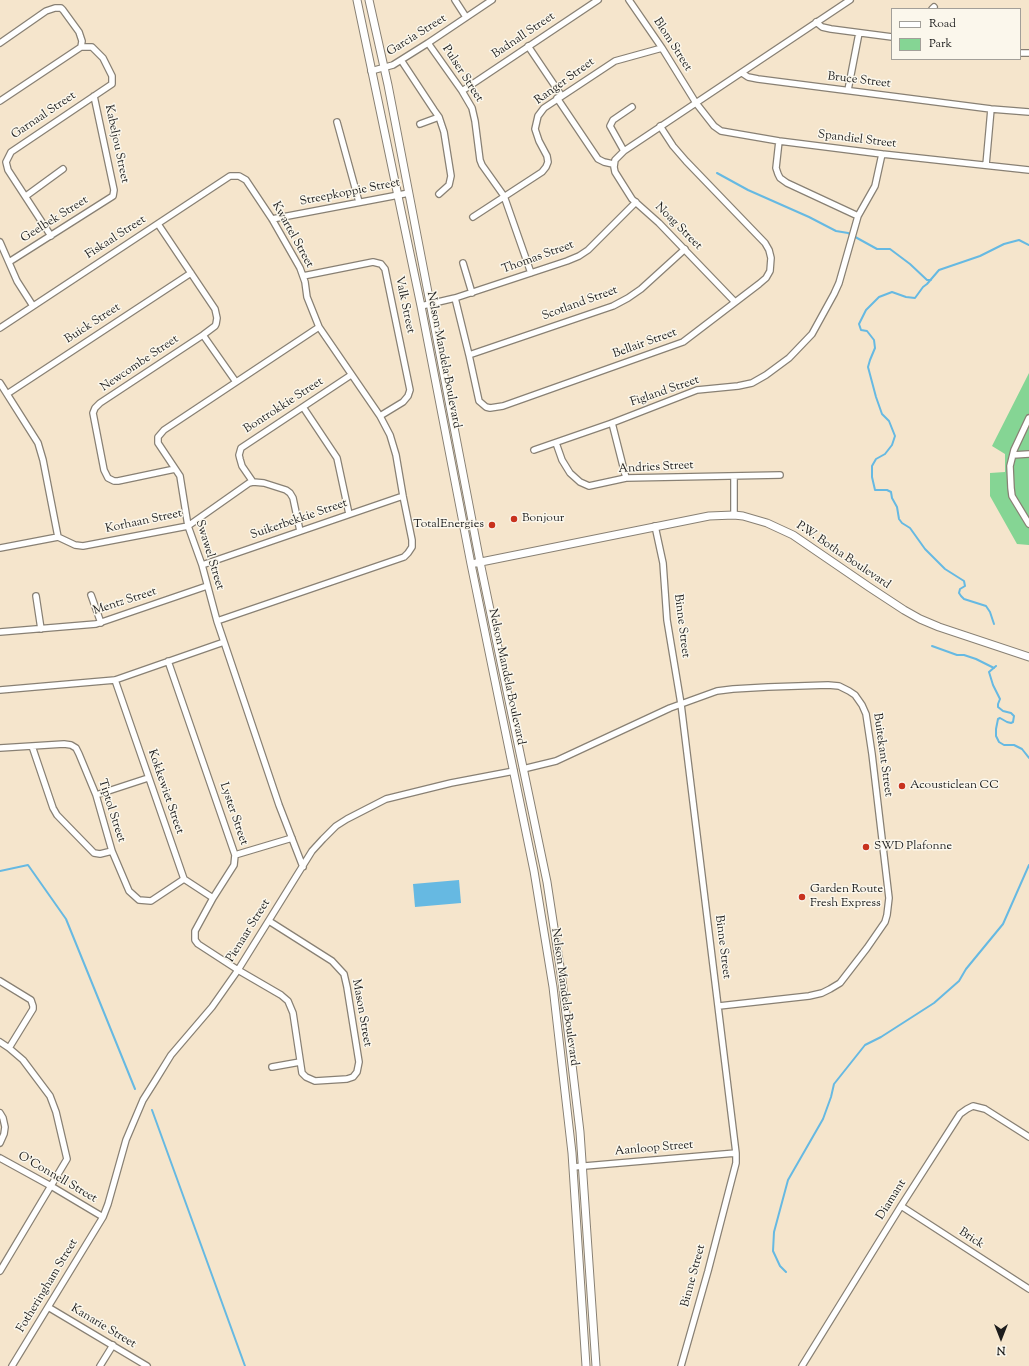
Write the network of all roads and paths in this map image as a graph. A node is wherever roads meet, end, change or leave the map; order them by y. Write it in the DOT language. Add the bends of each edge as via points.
graph roads {
  1 [pos="357,0"];
  2 [pos="369,0"];
  3 [pos="455,0"];
  4 [pos="492,0"];
  5 [pos="598,0"];
  6 [pos="629,0"];
  7 [pos="850,0"];
  8 [pos="466,17"];
  9 [pos="816,22"];
  10 [pos="859,33"];
  11 [pos="891,37"];
  12 [pos="0,43"];
  13 [pos="428,43"];
  14 [pos="528,46"];
  15 [pos="81,47"];
  16 [pos="662,48"];
  17 [pos="401,60"];
  18 [pos="384,68"];
  19 [pos="372,71"];
  20 [pos="742,73"];
  21 [pos="848,90"];
  22 [pos="462,91"];
  23 [pos="94,96"];
  24 [pos="559,96"];
  25 [pos="0,101"];
  26 [pos="696,103"];
  27 [pos="632,107"];
  28 [pos="992,109"];
  29 [pos="1029,112"];
  30 [pos="439,117"];
  31 [pos="337,122"];
  32 [pos="420,124"];
  33 [pos="660,126"];
  34 [pos="779,141"];
  35 [pos="624,151"];
  36 [pos="882,154"];
  37 [pos="614,164"];
  38 [pos="986,166"];
  39 [pos="63,170"];
  40 [pos="1029,170"];
  41 [pos="246,180"];
  42 [pos="409,193"];
  43 [pos="440,194"];
  44 [pos="398,195"];
  45 [pos="26,196"];
  46 [pos="113,196"];
  47 [pos="504,196"];
  48 [pos="359,202"];
  49 [pos="636,202"];
  50 [pos="858,216"];
  51 [pos="474,217"];
  52 [pos="272,219"];
  53 [pos="158,224"];
  54 [pos="51,236"];
  55 [pos="0,242"];
  56 [pos="685,249"];
  57 [pos="9,262"];
  58 [pos="463,263"];
  59 [pos="191,273"];
  60 [pos="531,273"];
  61 [pos="303,276"];
  62 [pos="472,292"];
  63 [pos="455,298"];
  64 [pos="735,302"];
  65 [pos="431,304"];
  66 [pos="33,306"];
  67 [pos="422,306"];
  68 [pos="319,327"];
  69 [pos="0,328"];
  70 [pos="203,335"];
  71 [pos="469,355"];
  72 [pos="351,375"];
  73 [pos="236,382"];
  74 [pos="0,383"];
  75 [pos="7,394"];
  76 [pos="303,408"];
  77 [pos="450,408"];
  78 [pos="442,410"];
  79 [pos="380,416"];
  80 [pos="1029,418"];
  81 [pos="612,422"];
  82 [pos="556,443"];
  83 [pos="534,450"];
  84 [pos="1029,454"];
  85 [pos="1012,455"];
  86 [pos="175,469"];
  87 [pos="462,472"];
  88 [pos="454,474"];
  89 [pos="780,475"];
  90 [pos="734,476"];
  91 [pos="626,478"];
  92 [pos="253,482"];
  93 [pos="403,496"];
  94 [pos="349,514"];
  95 [pos="734,515"];
  96 [pos="1029,524"];
  97 [pos="188,526"];
  98 [pos="655,526"];
  99 [pos="300,531"];
  100 [pos="58,537"];
  101 [pos="0,546"];
  102 [pos="480,562"];
  103 [pos="472,564"];
  104 [pos="202,565"];
  105 [pos="207,586"];
  106 [pos="92,595"];
  107 [pos="36,596"];
  108 [pos="217,621"];
  109 [pos="101,623"];
  110 [pos="41,629"];
  111 [pos="0,632"];
  112 [pos="224,642"];
  113 [pos="1029,657"];
  114 [pos="168,661"];
  115 [pos="501,664"];
  116 [pos="492,666"];
  117 [pos="115,680"];
  118 [pos="0,690"];
  119 [pos="681,704"];
  120 [pos="32,746"];
  121 [pos="0,748"];
  122 [pos="523,769"];
  123 [pos="514,771"];
  124 [pos="148,778"];
  125 [pos="96,795"];
  126 [pos="292,838"];
  127 [pos="112,851"];
  128 [pos="235,855"];
  129 [pos="303,867"];
  130 [pos="184,879"];
  131 [pos="213,898"];
  132 [pos="269,921"];
  133 [pos="238,970"];
  134 [pos="0,981"];
  135 [pos="718,1006"];
  136 [pos="0,1042"];
  137 [pos="10,1048"];
  138 [pos="300,1062"];
  139 [pos="272,1067"];
  140 [pos="0,1113"];
  141 [pos="1029,1137"];
  142 [pos="0,1143"];
  143 [pos="736,1153"];
  144 [pos="0,1158"];
  145 [pos="584,1166"];
  146 [pos="573,1167"];
  147 [pos="51,1186"];
  148 [pos="901,1206"];
  149 [pos="103,1217"];
  150 [pos="0,1271"];
  151 [pos="1029,1289"];
  152 [pos="48,1307"];
  153 [pos="113,1345"];
  154 [pos="12,1366"];
  155 [pos="100,1366"];
  156 [pos="148,1366"];
  157 [pos="586,1366"];
  158 [pos="596,1366"];
  159 [pos="681,1366"];
  160 [pos="802,1366"];
  1 -- 19 [label="street, Nelson Mandela Boulevard"];
  2 -- 18 [label="street, Nelson Mandela Boulevard"];
  3 -- 8 [label="street"];
  4 -- 8 [label="street, Garcia Street"];
  5 -- 14 [label="street, Badnall Street"];
  6 -- 16 [label="street, Blom Street"];
  7 -- 9 [label="street"];
  8 -- 13 [label="street, Garcia Street"];
  9 -- 10 [label="street" via="827,29"];
  9 -- 20 [label="street"];
  10 -- 11 [label="street"];
  10 -- 21 [label="street"];
  12 -- 15 [label="street" via="46,11 58,8 63,10 79,32"];
  13 -- 17 [label="street, Garcia Street"];
  13 -- 22 [label="street, Pulser Street"];
  14 -- 22 [label="street, Badnall Street"];
  14 -- 24 [label="street"];
  15 -- 23 [label="street, Garnaal Street" via="92,47 112,76 112,84"];
  15 -- 25 [label="street"];
  16 -- 24 [label="street, Ranger Street" via="615,61"];
  16 -- 26 [label="street, Blom Street"];
  17 -- 18 [label="street, Garcia Street"];
  17 -- 30 [label="street"];
  18 -- 19 [label="street, Garcia Street"];
  18 -- 42 [label="street, Nelson Mandela Boulevard"];
  19 -- 44 [label="street, Nelson Mandela Boulevard"];
  20 -- 21 [label="street, Bruce Street" via="758,79"];
  20 -- 26 [label="street"];
  21 -- 28 [label="street, Bruce Street"];
  22 -- 47 [label="street, Pulser Street" via="474,114 482,165"];
  23 -- 45 [label="street, Garnaal Street" via="8,155 8,170"];
  23 -- 46 [label="street, Kabeljou Street" via="114,190"];
  24 -- 37 [label="street" via="598,159"];
  24 -- 47 [label="street, Ranger Street" via="540,112 536,124 536,133 547,156 546,167"];
  26 -- 33 [label="street"];
  26 -- 34 [label="street, Spandiel Street" via="721,131"];
  27 -- 35 [label="street" via="613,120 610,126"];
  28 -- 29 [label="street, Bruce Street"];
  28 -- 38 [label="street"];
  30 -- 32 [label="street"];
  30 -- 43 [label="street" via="451,176 449,185"];
  31 -- 48 [label="street"];
  33 -- 35 [label="street"];
  33 -- 64 [label="street, Bellair Street" via="678,151 759,236 769,250 771,264 766,278"];
  34 -- 36 [label="street, Spandiel Street"];
  34 -- 50 [label="street" via="776,168 780,178"];
  35 -- 37 [label="street" via="617,156"];
  36 -- 38 [label="street, Spandiel Street"];
  36 -- 50 [label="street, Figland Street" via="875,186"];
  37 -- 49 [label="street, Noag Street" via="620,182"];
  38 -- 40 [label="street, Spandiel Street"];
  39 -- 45 [label="street"];
  41 -- 52 [label="street, Kwartel Street"];
  41 -- 53 [label="street, Fiskaal Street" via="239,176 230,176"];
  42 -- 44 [label="street, Streepkoppie Street"];
  42 -- 65 [label="street, Nelson Mandela Boulevard"];
  44 -- 48 [label="street, Streepkoppie Street"];
  44 -- 67 [label="street, Nelson Mandela Boulevard"];
  45 -- 54 [label="street, Garnaal Street"];
  46 -- 54 [label="street, Geelbek Street"];
  47 -- 51 [label="street"];
  47 -- 60 [label="street, Pulser Street"];
  48 -- 52 [label="street, Streepkoppie Street"];
  49 -- 56 [label="street, Noag Street"];
  49 -- 60 [label="street, Thomas Street" via="588,250 567,261"];
  50 -- 81 [label="street, Figland Street" via="834,294 812,334 789,358 752,383 697,390"];
  52 -- 61 [label="street, Kwartel Street"];
  53 -- 59 [label="street, Newcombe Street"];
  53 -- 66 [label="street, Fiskaal Street"];
  54 -- 57 [label="street, Geelbek Street"];
  55 -- 57 [label="street"];
  56 -- 64 [label="street, Noag Street"];
  56 -- 71 [label="street, Scotland Street" via="641,289 613,306"];
  57 -- 66 [label="street" via="17,281"];
  58 -- 62 [label="street"];
  59 -- 70 [label="street, Newcombe Street" via="217,314 215,326"];
  59 -- 75 [label="street, Buick Street"];
  60 -- 62 [label="street, Thomas Street"];
  61 -- 68 [label="street, Kwartel Street" via="307,297"];
  61 -- 79 [label="street, Valk Street" via="373,262 382,264 386,269 410,390 402,402"];
  62 -- 63 [label="street, Thomas Street"];
  63 -- 65 [label="street, Thomas Street"];
  63 -- 71 [label="street, Bellair Street"];
  64 -- 71 [label="street, Bellair Street" via="683,342 496,407 486,407 479,401"];
  65 -- 67 [label="street, Thomas Street"];
  65 -- 77 [label="street, Nelson Mandela Boulevard"];
  66 -- 69 [label="street, Fiskaal Street"];
  67 -- 78 [label="street, Nelson Mandela Boulevard"];
  68 -- 72 [label="street, Kwartel Street"];
  68 -- 73 [label="street, Swawel Street"];
  70 -- 73 [label="street"];
  70 -- 86 [label="street, Newcombe Street" via="100,403 93,413 104,470 108,478 118,481"];
  72 -- 76 [label="street, Bontrokkie Street"];
  72 -- 79 [label="street, Kwartel Street"];
  73 -- 86 [label="street, Swawel Street" via="164,430 158,437 158,445"];
  74 -- 75 [label="street"];
  75 -- 100 [label="street" via="38,443"];
  76 -- 92 [label="street, Bontrokkie Street" via="241,448 239,455 242,466"];
  76 -- 94 [label="street" via="337,458"];
  77 -- 78 [label="street"];
  77 -- 87 [label="street, Nelson Mandela Boulevard"];
  78 -- 88 [label="street, Nelson Mandela Boulevard"];
  79 -- 93 [label="street, Kwartel Street" via="394,444"];
  80 -- 85 [label="street"];
  81 -- 82 [label="street, Figland Street"];
  81 -- 91 [label="street"];
  82 -- 83 [label="street, Figland Street"];
  82 -- 91 [label="street, Andries Street" via="565,466 583,484 594,485"];
  84 -- 85 [label="street"];
  85 -- 96 [label="street" via="1012,496"];
  86 -- 97 [label="street, Swawel Street" via="181,481"];
  87 -- 88 [label="street"];
  87 -- 102 [label="street, Nelson Mandela Boulevard"];
  88 -- 103 [label="street, Nelson Mandela Boulevard"];
  89 -- 90 [label="street, Andries Street"];
  90 -- 91 [label="street, Andries Street"];
  90 -- 95 [label="street"];
  92 -- 97 [label="street, Korhaan Street"];
  92 -- 99 [label="street" via="264,483 290,493"];
  93 -- 94 [label="street, Suikerbekkie Street"];
  93 -- 108 [label="street, Kwartel Street" via="412,540 412,548 404,557"];
  94 -- 99 [label="street, Suikerbekkie Street"];
  95 -- 98 [label="street, P.W. Botha Boulevard" via="709,516"];
  95 -- 113 [label="street, P.W. Botha Boulevard" via="767,523 794,535 920,619"];
  97 -- 100 [label="street, Korhaan Street" via="84,546"];
  97 -- 104 [label="street, Swawel Street"];
  98 -- 102 [label="street, P.W. Botha Boulevard"];
  98 -- 119 [label="street, Binne Street" via="663,563 667,620"];
  99 -- 104 [label="street, Suikerbekkie Street"];
  100 -- 101 [label="street"];
  102 -- 103 [label="street, P.W. Botha Boulevard"];
  102 -- 115 [label="street, Nelson Mandela Boulevard"];
  103 -- 116 [label="street, Nelson Mandela Boulevard"];
  104 -- 105 [label="street, Swawel Street"];
  105 -- 108 [label="street, Swawel Street"];
  105 -- 109 [label="street, Mentz Street"];
  106 -- 109 [label="street"];
  107 -- 110 [label="street"];
  108 -- 112 [label="street, Swawel Street"];
  109 -- 110 [label="street, Mentz Street"];
  110 -- 111 [label="street, Mentz Street"];
  112 -- 114 [label="street"];
  112 -- 126 [label="street, Swawel Street"];
  114 -- 117 [label="street"];
  114 -- 128 [label="street, Lyster Street"];
  115 -- 116 [label="street"];
  115 -- 122 [label="street, Nelson Mandela Boulevard"];
  116 -- 123 [label="street, Nelson Mandela Boulevard"];
  117 -- 118 [label="street"];
  117 -- 124 [label="street, Kokkewiet Street"];
  119 -- 122 [label="street, Buitekant Street" via="568,756"];
  119 -- 135 [label="street, Binne Street"];
  119 -- 135 [label="street, Buitekant Street" via="717,691 733,689 839,686 855,695 866,714 875,776 889,898 887,915 880,929 840,983 822,993"];
  120 -- 121 [label="street, Tiptol Street"];
  120 -- 125 [label="street, Tiptol Street" via="64,744 76,748"];
  120 -- 127 [label="street" via="57,814 94,853"];
  122 -- 123 [label="street"];
  122 -- 145 [label="street, Nelson Mandela Boulevard" via="538,834 555,932"];
  123 -- 129 [label="street, Pienaar Street" via="386,799 336,826 319,843"];
  123 -- 146 [label="street, Nelson Mandela Boulevard" via="534,870 553,987"];
  124 -- 125 [label="street"];
  124 -- 130 [label="street, Kokkewiet Street"];
  125 -- 127 [label="street, Tiptol Street"];
  126 -- 128 [label="street"];
  126 -- 129 [label="street, Swawel Street"];
  127 -- 130 [label="street, Tiptol Street" via="127,888 134,897 142,901 155,900"];
  128 -- 131 [label="street, Lyster Street" via="234,865"];
  129 -- 132 [label="street, Pienaar Street"];
  130 -- 131 [label="street"];
  131 -- 133 [label="street, Lyster Street" via="194,937 198,944"];
  132 -- 133 [label="street, Pienaar Street"];
  132 -- 138 [label="street, Mason Street" via="332,961 344,974 347,987 359,1062 357,1072 347,1079 309,1080 302,1073"];
  133 -- 138 [label="street" via="288,1001"];
  133 -- 149 [label="street, Pienaar Street" via="212,1007 171,1055 143,1100 126,1140"];
  134 -- 137 [label="street" via="31,1000 33,1007"];
  135 -- 143 [label="street, Binne Street"];
  136 -- 137 [label="street"];
  137 -- 147 [label="street" via="23,1060 54,1104 67,1159"];
  138 -- 139 [label="street"];
  140 -- 142 [label="street" via="5,1130"];
  141 -- 148 [label="street, Diamant" via="985,1109 973,1106 966,1109 954,1122"];
  143 -- 145 [label="street, Aanloop Street"];
  143 -- 159 [label="street, Binne Street" via="736,1163"];
  144 -- 147 [label="street, O'Connell Street"];
  145 -- 146 [label="street, Aanloop Street"];
  145 -- 158 [label="street, Nelson Mandela Boulevard"];
  146 -- 157 [label="street, Nelson Mandela Boulevard"];
  147 -- 149 [label="street, O'Connell Street"];
  147 -- 150 [label="street"];
  148 -- 151 [label="street, Brick"];
  148 -- 160 [label="street, Diamant"];
  149 -- 152 [label="street, Fotheringham Street"];
  152 -- 153 [label="street, Kanarie Street"];
  152 -- 154 [label="street, Fotheringham Street"];
  153 -- 155 [label="street"];
  153 -- 156 [label="street, Kanarie Street"];
}
